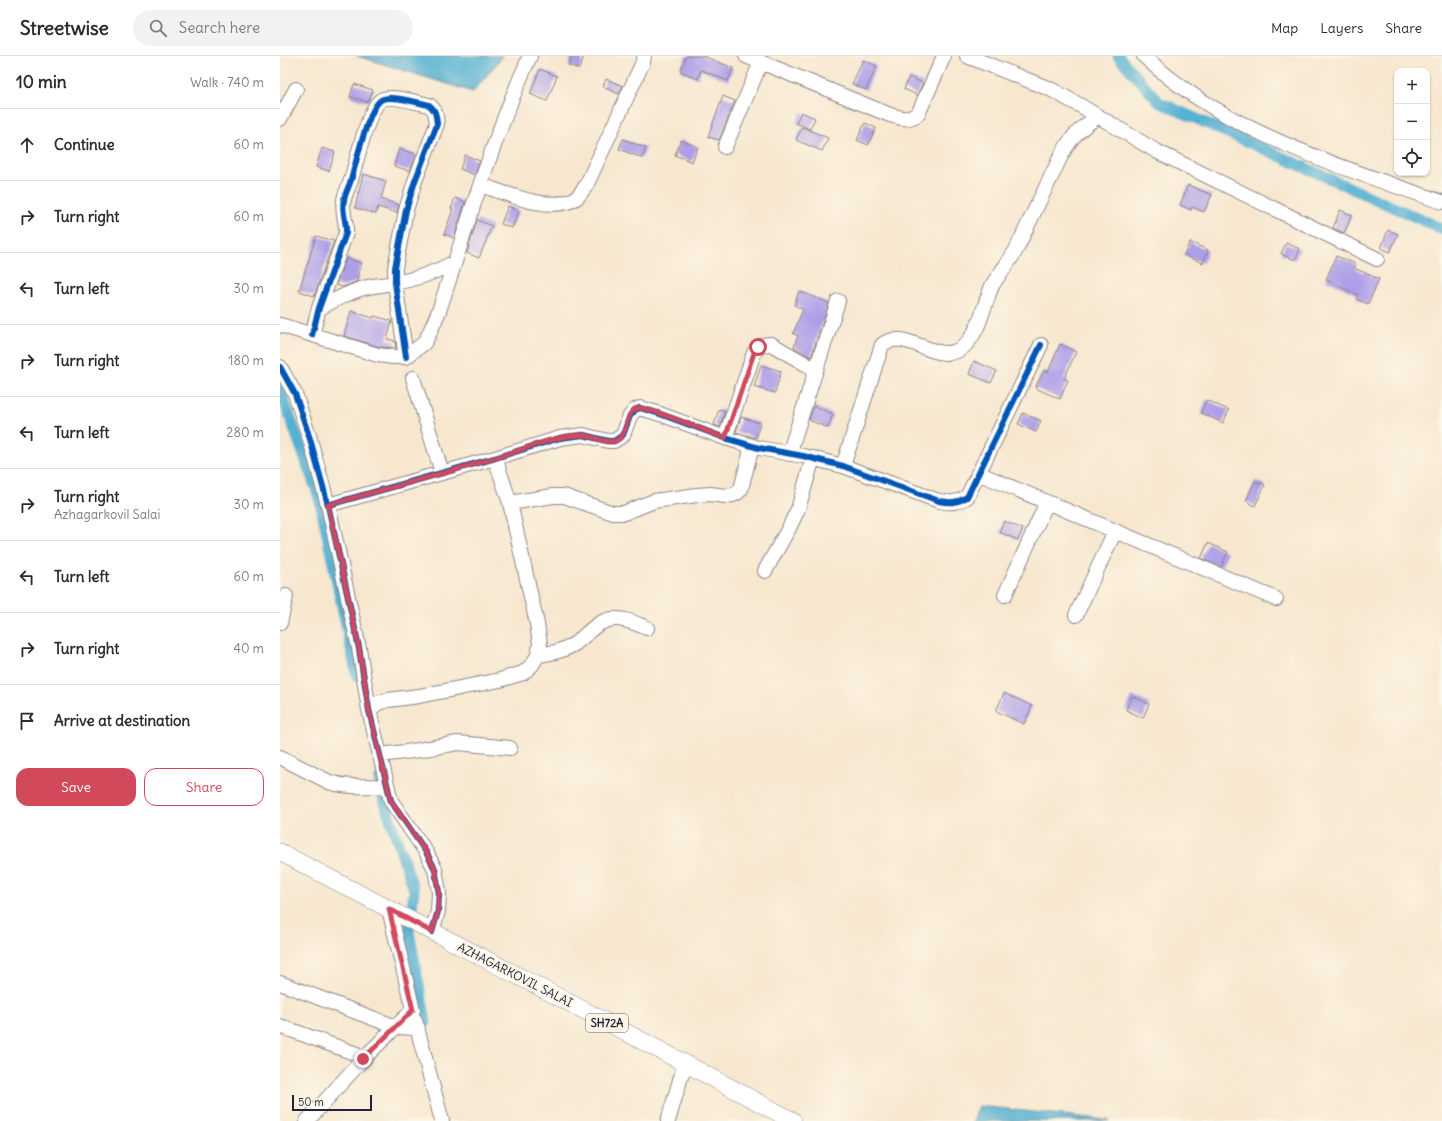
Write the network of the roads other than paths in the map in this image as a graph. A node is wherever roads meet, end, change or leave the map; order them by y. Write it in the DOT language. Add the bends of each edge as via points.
graph roads {
  1 [pos="530,56"];
  2 [pos="644,56"];
  3 [pos="746,56"];
  4 [pos="944,56"];
  5 [pos="967,56"];
  6 [pos="1144,56"];
  7 [pos="761,62"];
  8 [pos="296,89"];
  9 [pos="1098,116"];
  10 [pos="280,119"];
  11 [pos="725,147"];
  12 [pos="481,185"];
  13 [pos="1442,202"];
  14 [pos="1377,259"];
  15 [pos="455,262"];
  16 [pos="395,283"];
  17 [pos="838,301"];
  18 [pos="319,308"];
  19 [pos="280,325"];
  20 [pos="312,335"];
  21 [pos="1041,345"];
  22 [pos="406,357"];
  23 [pos="280,367"];
  24 [pos="816,370"];
  25 [pos="413,378"];
  26 [pos="725,438"];
  27 [pos="752,446"];
  28 [pos="789,454"];
  29 [pos="495,458"];
  30 [pos="813,458"];
  31 [pos="843,466"];
  32 [pos="442,473"];
  33 [pos="978,473"];
  34 [pos="1047,502"];
  35 [pos="510,504"];
  36 [pos="328,505"];
  37 [pos="1115,531"];
  38 [pos="765,571"];
  39 [pos="1004,595"];
  40 [pos="286,596"];
  41 [pos="1276,599"];
  42 [pos="1076,615"];
  43 [pos="280,623"];
  44 [pos="647,628"];
  45 [pos="538,655"];
  46 [pos="369,710"];
  47 [pos="510,748"];
  48 [pos="380,755"];
  49 [pos="280,758"];
  50 [pos="381,786"];
  51 [pos="280,852"];
  52 [pos="389,909"];
  53 [pos="426,929"];
  54 [pos="280,983"];
  55 [pos="413,1010"];
  56 [pos="280,1026"];
  57 [pos="396,1027"];
  58 [pos="418,1028"];
  59 [pos="365,1058"];
  60 [pos="685,1063"];
  61 [pos="307,1121"];
  62 [pos="442,1121"];
  63 [pos="668,1121"];
  64 [pos="793,1121"];
  1 -- 12 [label="street"];
  2 -- 12 [label="street" via="586,186 576,198 562,203 533,202"];
  3 -- 7 [label="street"];
  4 -- 7 [label="street" via="918,114 910,119 890,115"];
  5 -- 9 [label="street" via="1050,89"];
  6 -- 13 [label="street" via="1180,86 1218,111 1258,131 1348,169"];
  7 -- 11 [label="street"];
  8 -- 10 [label="street"];
  9 -- 14 [label="street" via="1156,151"];
  9 -- 31 [label="street" via="1070,140 1011,259 992,288 968,342 949,353 935,352 896,339 887,340 882,345"];
  12 -- 15 [label="street"];
  15 -- 16 [label="street" via="436,272"];
  15 -- 22 [label="street" via="429,334 424,342"];
  16 -- 18 [label="street" via="361,288"];
  16 -- 18 [label="street" via="397,255 406,210 437,124 436,114 429,105 387,98 376,106 369,120 344,200 346,233"];
  16 -- 22 [label="street"];
  17 -- 24 [label="street"];
  18 -- 20 [label="street"];
  19 -- 20 [label="street"];
  20 -- 22 [label="street" via="378,355"];
  21 -- 33 [label="street"];
  23 -- 36 [label="street" via="295,394"];
  24 -- 26 [label="street" via="771,344 758,347"];
  24 -- 28 [label="street"];
  25 -- 32 [label="street"];
  26 -- 27 [label="street"];
  26 -- 29 [label="street" via="640,408 630,416 619,440 608,441 583,435 560,438"];
  27 -- 28 [label="street"];
  27 -- 35 [label="street" via="741,489 733,495 703,494 654,501 624,513 613,512 564,496"];
  28 -- 30 [label="street"];
  29 -- 32 [label="street"];
  29 -- 35 [label="street"];
  30 -- 31 [label="street"];
  30 -- 38 [label="street" via="798,509"];
  31 -- 33 [label="street" via="951,503 967,497"];
  32 -- 36 [label="street"];
  33 -- 34 [label="street"];
  34 -- 37 [label="street"];
  34 -- 39 [label="street"];
  35 -- 45 [label="street" via="537,624 540,644"];
  36 -- 46 [label="street" via="359,648"];
  37 -- 41 [label="street"];
  37 -- 42 [label="street"];
  40 -- 43 [label="street"];
  44 -- 45 [label="street" via="616,618 603,621 562,651"];
  45 -- 46 [label="street" via="523,673 500,680 388,700 378,703"];
  46 -- 48 [label="street"];
  47 -- 48 [label="street" via="458,744"];
  48 -- 50 [label="street"];
  49 -- 50 [label="street" via="329,782"];
  50 -- 53 [label="street" via="435,869 439,893 438,911"];
  51 -- 52 [label="main road, AZHAGARKOVIL SALAI / SH72A"];
  52 -- 53 [label="main road, AZHAGARKOVIL SALAI / SH72A"];
  52 -- 55 [label="street"];
  53 -- 60 [label="main road, AZHAGARKOVIL SALAI / SH72A"];
  54 -- 57 [label="street"];
  55 -- 57 [label="street"];
  55 -- 58 [label="street"];
  56 -- 59 [label="street"];
  57 -- 58 [label="street"];
  57 -- 59 [label="street"];
  58 -- 62 [label="street"];
  59 -- 61 [label="street"];
  60 -- 63 [label="street"];
  60 -- 64 [label="main road, AZHAGARKOVIL SALAI / SH72A"];
}
